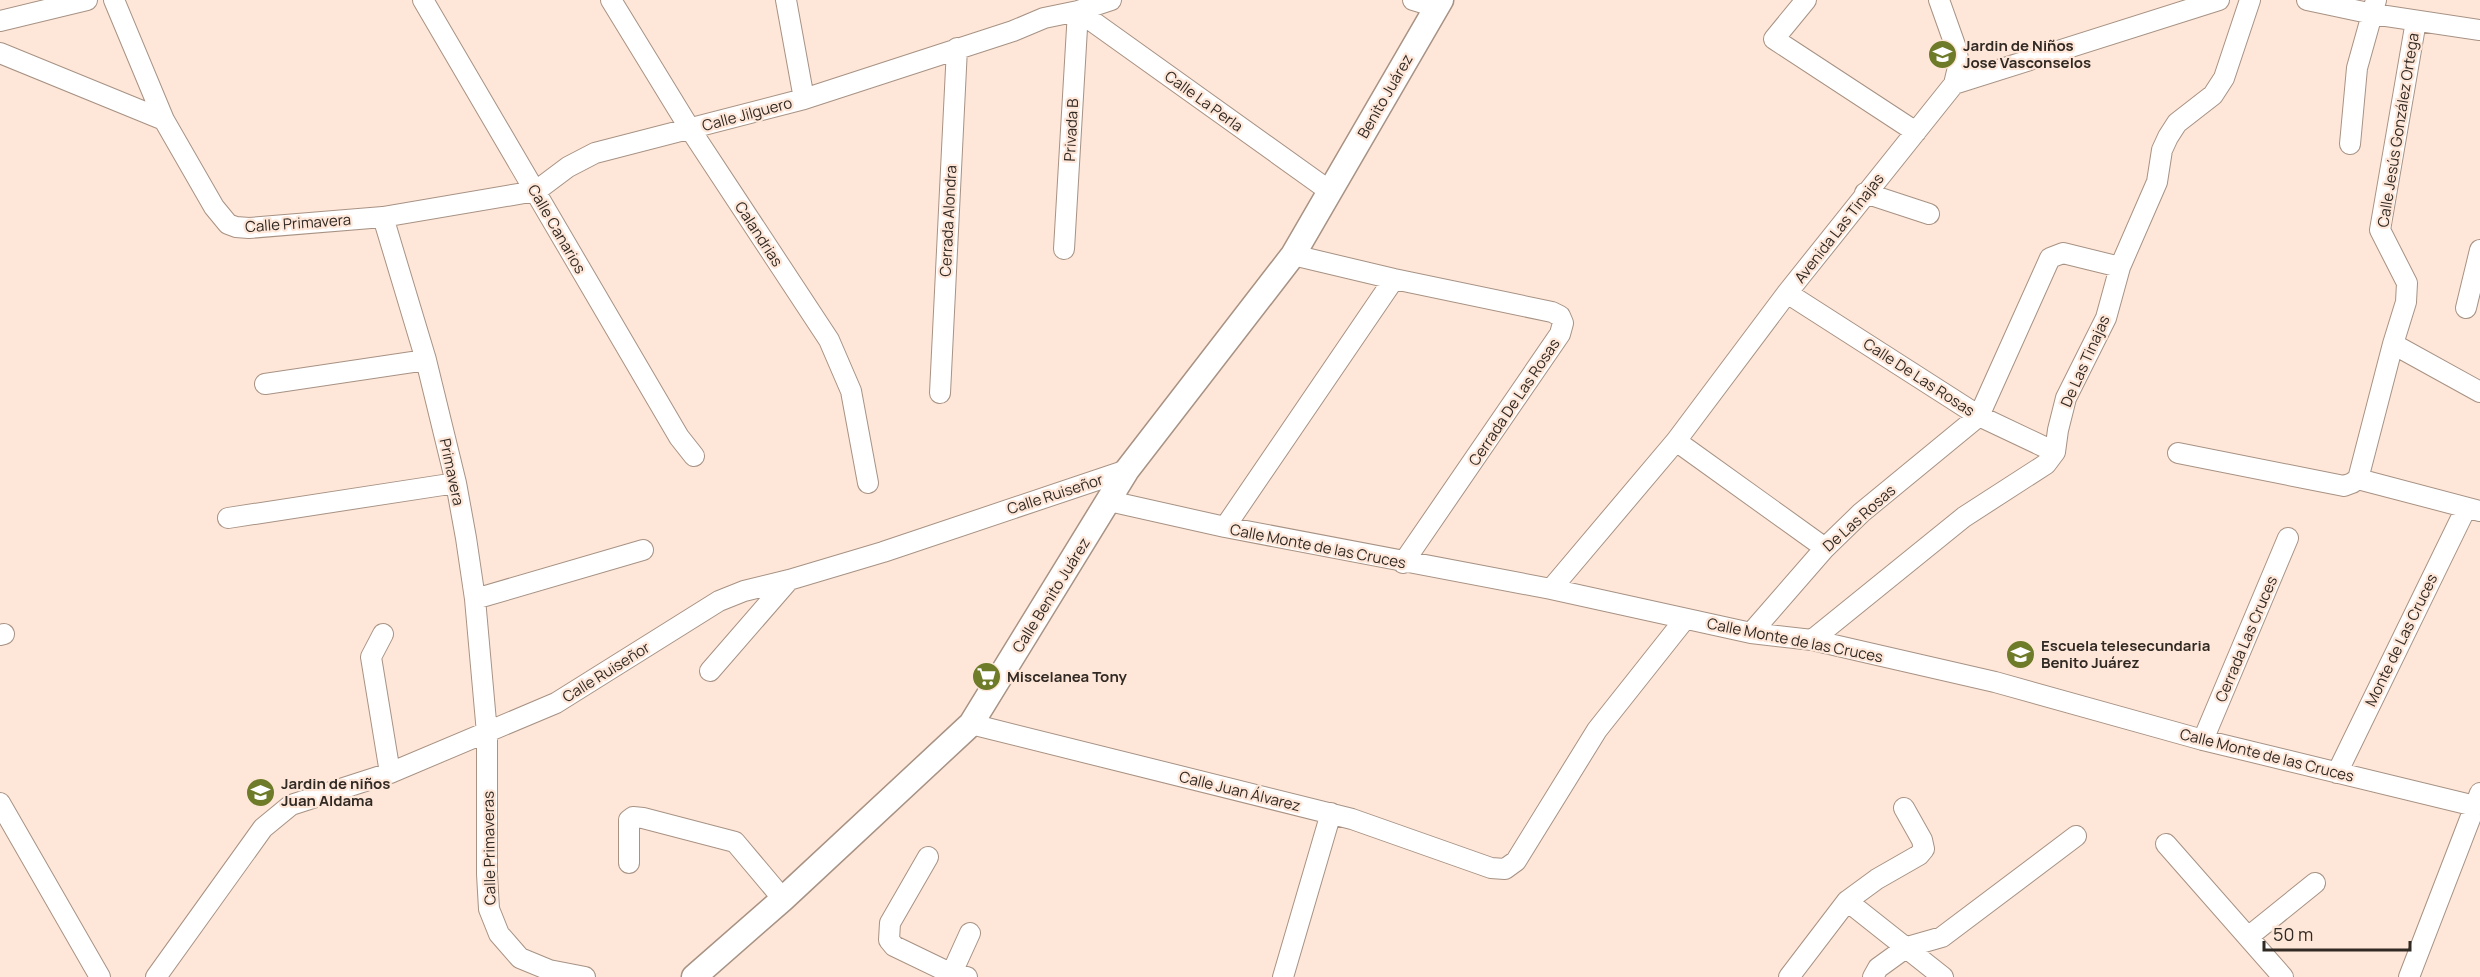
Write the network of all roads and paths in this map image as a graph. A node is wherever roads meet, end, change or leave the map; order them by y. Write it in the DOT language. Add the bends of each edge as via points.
graph roads {
  1 [pos="87,0"];
  2 [pos="114,0"];
  3 [pos="423,0"];
  4 [pos="611,0"];
  5 [pos="786,0"];
  6 [pos="1111,0"];
  7 [pos="1413,0"];
  8 [pos="1806,0"];
  9 [pos="1939,0"];
  10 [pos="2219,0"];
  11 [pos="2250,0"];
  12 [pos="2307,0"];
  13 [pos="1438,4"];
  14 [pos="2375,7"];
  15 [pos="27,8"];
  16 [pos="1078,11"];
  17 [pos="0,21"];
  18 [pos="2416,21"];
  19 [pos="2480,30"];
  20 [pos="957,48"];
  21 [pos="0,53"];
  22 [pos="1954,84"];
  23 [pos="804,99"];
  24 [pos="164,120"];
  25 [pos="690,129"];
  26 [pos="1916,132"];
  27 [pos="2350,144"];
  28 [pos="536,191"];
  29 [pos="1330,192"];
  30 [pos="1865,193"];
  31 [pos="1929,214"];
  32 [pos="383,217"];
  33 [pos="1064,249"];
  34 [pos="2480,250"];
  35 [pos="1293,255"];
  36 [pos="2120,267"];
  37 [pos="1394,279"];
  38 [pos="1787,293"];
  39 [pos="2466,308"];
  40 [pos="2393,344"];
  41 [pos="426,360"];
  42 [pos="265,384"];
  43 [pos="2480,392"];
  44 [pos="940,393"];
  45 [pos="1979,416"];
  46 [pos="1676,441"];
  47 [pos="2055,452"];
  48 [pos="2178,453"];
  49 [pos="694,456"];
  50 [pos="1128,470"];
  51 [pos="2358,479"];
  52 [pos="456,483"];
  53 [pos="868,483"];
  54 [pos="1109,501"];
  55 [pos="2473,510"];
  56 [pos="228,518"];
  57 [pos="1225,527"];
  58 [pos="2288,538"];
  59 [pos="1825,548"];
  60 [pos="643,550"];
  61 [pos="1403,562"];
  62 [pos="789,580"];
  63 [pos="1551,590"];
  64 [pos="475,599"];
  65 [pos="1686,619"];
  66 [pos="1751,633"];
  67 [pos="383,634"];
  68 [pos="1812,640"];
  69 [pos="710,671"];
  70 [pos="971,724"];
  71 [pos="488,733"];
  72 [pos="2203,740"];
  73 [pos="390,773"];
  74 [pos="2337,773"];
  75 [pos="2477,800"];
  76 [pos="0,803"];
  77 [pos="1904,808"];
  78 [pos="1331,813"];
  79 [pos="2076,836"];
  80 [pos="2166,844"];
  81 [pos="928,857"];
  82 [pos="629,863"];
  83 [pos="2315,883"];
  84 [pos="783,899"];
  85 [pos="1847,901"];
  86 [pos="970,933"];
  87 [pos="2248,937"];
  88 [pos="1907,947"];
  89 [pos="956,976"];
  90 [pos="100,977"];
  91 [pos="156,977"];
  92 [pos="585,977"];
  93 [pos="694,977"];
  94 [pos="1283,977"];
  95 [pos="1789,977"];
  96 [pos="1873,977"];
  97 [pos="1943,977"];
  98 [pos="2283,977"];
  99 [pos="2409,977"];
  1 -- 15 [label="street"];
  2 -- 24 [label="street, Calle Primavera"];
  3 -- 28 [label="street, Calle Canarios"];
  4 -- 25 [label="street, Calandrias"];
  5 -- 23 [label="street"];
  6 -- 16 [label="street, Calle Jilguero"];
  7 -- 13 [label="street"];
  8 -- 26 [label="street" via="1774,39"];
  9 -- 22 [label="street" via="1959,63"];
  10 -- 22 [label="street"];
  11 -- 36 [label="street, De Las Tinajas" via="2224,78 2213,95 2177,123 2168,137 2157,182"];
  12 -- 14 [label="street"];
  13 -- 29 [label="street, Benito Juárez"];
  14 -- 18 [label="street"];
  14 -- 27 [label="street" via="2357,68"];
  15 -- 17 [label="street"];
  16 -- 20 [label="street, Calle Jilguero" via="1044,18"];
  16 -- 29 [label="street, Calle La Perla"];
  16 -- 33 [label="street, Privada B"];
  18 -- 19 [label="street"];
  18 -- 40 [label="street, Calle Jesús González Ortega" via="2380,230 2407,283 2406,302"];
  20 -- 23 [label="street, Calle Jilguero"];
  20 -- 44 [label="street, Cerrada Alondra"];
  21 -- 24 [label="street"];
  22 -- 26 [label="street, Avenida Las Tinajas"];
  23 -- 25 [label="street, Calle Jilguero"];
  24 -- 32 [label="street, Calle Primavera" via="214,207 228,224 249,228"];
  25 -- 28 [label="street, Calle Jilguero" via="596,153 568,167"];
  25 -- 53 [label="street, Calandrias" via="829,340 851,391"];
  26 -- 30 [label="street, Avenida Las Tinajas"];
  28 -- 32 [label="street, Calle Jilguero"];
  28 -- 49 [label="street, Calle Canarios" via="679,437"];
  29 -- 35 [label="street, Calle Benito Juárez"];
  30 -- 31 [label="street"];
  30 -- 38 [label="street, Avenida Las Tinajas"];
  32 -- 41 [label="street, Primavera"];
  34 -- 39 [label="street"];
  35 -- 37 [label="street, Cerrada De Las Rosas"];
  35 -- 50 [label="street, Calle Benito Juárez"];
  36 -- 45 [label="street" via="2069,254 2050,258"];
  36 -- 47 [label="street, De Las Tinajas" via="2106,318 2066,398"];
  37 -- 57 [label="street"];
  37 -- 61 [label="street, Cerrada De Las Rosas" via="1552,312 1563,323 1560,334"];
  38 -- 45 [label="street, Calle De Las Rosas"];
  38 -- 46 [label="street, Avenida Las Tinajas"];
  40 -- 43 [label="street"];
  40 -- 51 [label="street, Calle Jesús González Ortega"];
  41 -- 42 [label="street"];
  41 -- 52 [label="street, Primavera"];
  45 -- 47 [label="street, Calle De Las Rosas"];
  45 -- 59 [label="street, De Las Rosas" via="1861,513"];
  46 -- 59 [label="street"];
  46 -- 63 [label="street, Avenida Las Tinajas"];
  47 -- 68 [label="street" via="2046,464 1964,517"];
  48 -- 51 [label="street" via="2344,486"];
  50 -- 54 [label="street, Calle Benito Juárez"];
  50 -- 62 [label="street, Calle Ruiseñor"];
  51 -- 55 [label="street"];
  52 -- 56 [label="street"];
  52 -- 64 [label="street, Primavera"];
  54 -- 57 [label="street, Calle Monte de las Cruces"];
  54 -- 70 [label="street, Calle Benito Juárez"];
  55 -- 74 [label="street, Monte de Las Cruces"];
  57 -- 61 [label="street, Calle Monte de las Cruces"];
  58 -- 72 [label="street, Cerrada Las Cruces"];
  59 -- 66 [label="street, De Las Rosas"];
  60 -- 64 [label="street"];
  61 -- 63 [label="street, Calle Monte de las Cruces"];
  62 -- 69 [label="street"];
  62 -- 71 [label="street, Calle Ruiseñor" via="719,601 555,703"];
  63 -- 65 [label="street, Calle Monte de las Cruces"];
  64 -- 71 [label="street, Primavera"];
  65 -- 66 [label="street, Calle Monte de las Cruces"];
  65 -- 78 [label="street, Calle Juan Álvarez" via="1597,730 1516,861 1505,869 1491,868"];
  66 -- 68 [label="street, Calle Monte de las Cruces"];
  67 -- 73 [label="street" via="371,657"];
  68 -- 72 [label="street, Calle Monte de las Cruces" via="1995,682"];
  70 -- 78 [label="street, Calle Juan Álvarez"];
  70 -- 84 [label="street, Calle Benito Juárez"];
  71 -- 73 [label="street, Calle Ruiseñor"];
  71 -- 92 [label="street, Calle Primaveras" via="489,909 500,934 520,958 549,970"];
  72 -- 74 [label="street, Calle Monte de las Cruces"];
  73 -- 91 [label="street, Calle Ruiseñor" via="291,805 263,828"];
  74 -- 75 [label="street, Calle Monte de las Cruces"];
  75 -- 99 [label="street"];
  76 -- 90 [label="street"];
  77 -- 85 [label="street" via="1924,849"];
  78 -- 94 [label="street"];
  79 -- 88 [label="street" via="1942,937"];
  80 -- 87 [label="street"];
  81 -- 89 [label="street" via="890,923 888,940"];
  82 -- 84 [label="street" via="628,820 643,818 735,842"];
  83 -- 87 [label="street"];
  84 -- 93 [label="street, Calle Benito Juárez"];
  85 -- 88 [label="street"];
  85 -- 95 [label="street"];
  86 -- 89 [label="street"];
  87 -- 98 [label="street"];
  88 -- 96 [label="street" via="1878,968"];
  88 -- 97 [label="street"];
}
